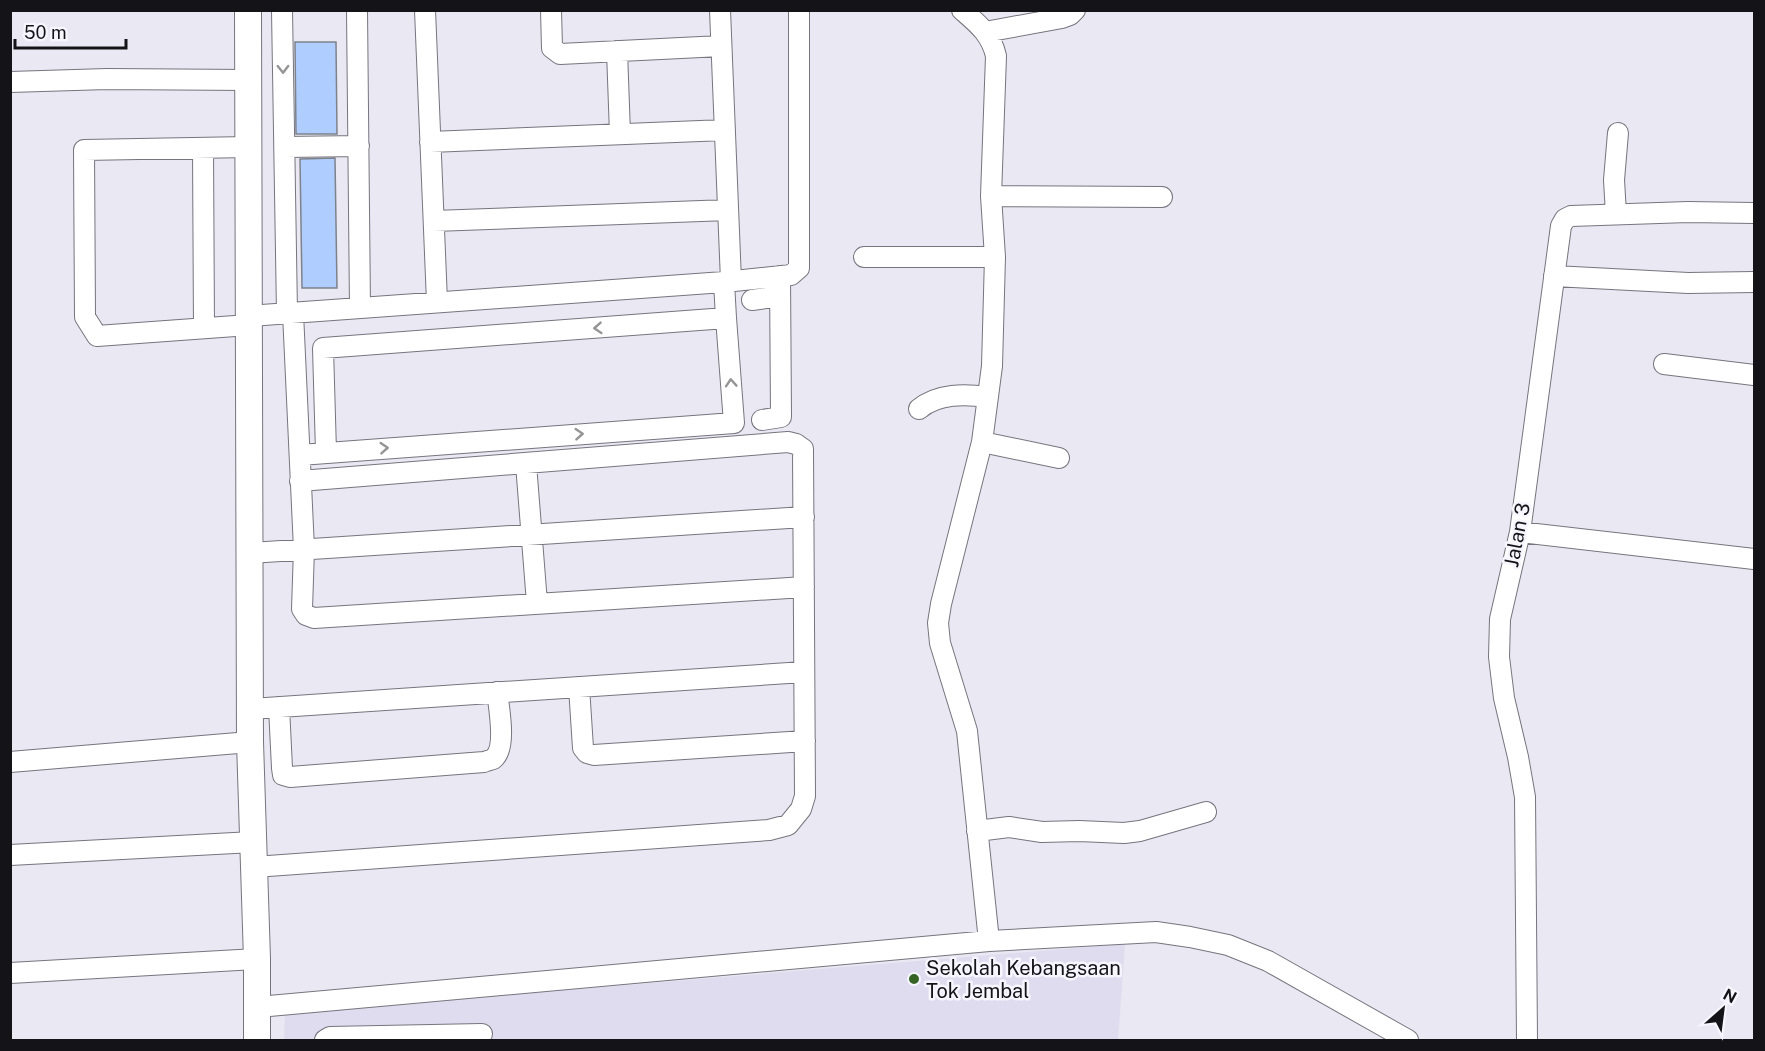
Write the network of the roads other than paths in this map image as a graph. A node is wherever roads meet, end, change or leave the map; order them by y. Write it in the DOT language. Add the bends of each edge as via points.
graph roads {
  1 [pos="248,10"];
  2 [pos="282,10"];
  3 [pos="357,10"];
  4 [pos="425,10"];
  5 [pos="551,10"];
  6 [pos="720,10"];
  7 [pos="799,10"];
  8 [pos="962,10"];
  9 [pos="1075,10"];
  10 [pos="986,32"];
  11 [pos="722,46"];
  12 [pos="617,51"];
  13 [pos="248,80"];
  14 [pos="10,82"];
  15 [pos="725,130"];
  16 [pos="1618,133"];
  17 [pos="620,134"];
  18 [pos="430,141"];
  19 [pos="359,146"];
  20 [pos="249,147"];
  21 [pos="285,147"];
  22 [pos="203,148"];
  23 [pos="991,196"];
  24 [pos="1162,197"];
  25 [pos="728,210"];
  26 [pos="1755,213"];
  27 [pos="1616,214"];
  28 [pos="434,221"];
  29 [pos="864,257"];
  30 [pos="995,257"];
  31 [pos="780,276"];
  32 [pos="1554,276"];
  33 [pos="728,281"];
  34 [pos="1755,282"];
  35 [pos="780,296"];
  36 [pos="752,300"];
  37 [pos="437,302"];
  38 [pos="360,308"];
  39 [pos="290,313"];
  40 [pos="726,318"];
  41 [pos="249,321"];
  42 [pos="204,328"];
  43 [pos="1664,364"];
  44 [pos="1755,375"];
  45 [pos="988,397"];
  46 [pos="919,409"];
  47 [pos="762,420"];
  48 [pos="982,442"];
  49 [pos="326,452"];
  50 [pos="300,455"];
  51 [pos="1059,458"];
  52 [pos="526,464"];
  53 [pos="300,482"];
  54 [pos="804,517"];
  55 [pos="1520,532"];
  56 [pos="531,535"];
  57 [pos="304,549"];
  58 [pos="250,553"];
  59 [pos="1755,560"];
  60 [pos="804,587"];
  61 [pos="537,603"];
  62 [pos="804,672"];
  63 [pos="579,687"];
  64 [pos="497,692"];
  65 [pos="279,707"];
  66 [pos="250,709"];
  67 [pos="805,741"];
  68 [pos="250,742"];
  69 [pos="10,762"];
  70 [pos="1206,812"];
  71 [pos="977,831"];
  72 [pos="254,854"];
  73 [pos="10,855"];
  74 [pos="989,941"];
  75 [pos="257,959"];
  76 [pos="10,973"];
  77 [pos="258,1007"];
  78 [pos="482,1034"];
  79 [pos="257,1041"];
  80 [pos="324,1041"];
  81 [pos="1408,1041"];
  82 [pos="1527,1041"];
  1 -- 13 [label="main road"];
  2 -- 21 [label="street, one-way"];
  3 -- 19 [label="street"];
  4 -- 18 [label="street"];
  5 -- 12 [label="street" via="552,48 560,54"];
  6 -- 11 [label="street"];
  7 -- 31 [label="street" via="799,268 791,275"];
  8 -- 10 [label="street"];
  9 -- 10 [label="street" via="1062,18"];
  10 -- 23 [label="street" via="996,56"];
  11 -- 12 [label="street"];
  11 -- 15 [label="street"];
  12 -- 17 [label="street"];
  13 -- 14 [label="street"];
  13 -- 20 [label="main road"];
  15 -- 17 [label="street"];
  15 -- 25 [label="street"];
  16 -- 27 [label="street"];
  17 -- 18 [label="street"];
  18 -- 28 [label="street"];
  19 -- 21 [label="street"];
  19 -- 38 [label="street"];
  20 -- 22 [label="street"];
  20 -- 41 [label="main road"];
  21 -- 39 [label="street"];
  22 -- 42 [label="street"];
  22 -- 42 [label="street" via="84,150 85,317 97,336"];
  23 -- 24 [label="street"];
  23 -- 30 [label="street"];
  25 -- 28 [label="street"];
  25 -- 33 [label="street"];
  26 -- 27 [label="street, Jalan 3"];
  27 -- 32 [label="street, Jalan 3" via="1565,219"];
  28 -- 37 [label="street"];
  29 -- 30 [label="street"];
  30 -- 45 [label="street"];
  31 -- 33 [label="street"];
  31 -- 35 [label="street"];
  32 -- 34 [label="street"];
  32 -- 55 [label="street, Jalan 3"];
  33 -- 37 [label="street"];
  33 -- 40 [label="street"];
  35 -- 36 [label="street"];
  35 -- 47 [label="street" via="781,417"];
  37 -- 38 [label="street"];
  38 -- 39 [label="street"];
  39 -- 41 [label="street"];
  39 -- 50 [label="street"];
  40 -- 49 [label="street, one-way" via="323,348"];
  49 -- 40 [label="street, one-way" via="734,423"];
  41 -- 42 [label="street"];
  41 -- 58 [label="main road"];
  43 -- 44 [label="street"];
  45 -- 46 [label="street" via="956,395"];
  45 -- 48 [label="street"];
  48 -- 51 [label="street"];
  48 -- 71 [label="street" via="938,623 940,643 968,731"];
  49 -- 50 [label="street"];
  50 -- 53 [label="street"];
  52 -- 53 [label="street"];
  52 -- 54 [label="street" via="788,442 803,449"];
  52 -- 56 [label="street"];
  53 -- 57 [label="street"];
  54 -- 56 [label="street"];
  54 -- 60 [label="street"];
  55 -- 59 [label="street"];
  55 -- 82 [label="street, Jalan 3" via="1500,619 1499,657 1525,797"];
  56 -- 57 [label="street"];
  56 -- 61 [label="street"];
  57 -- 58 [label="street"];
  57 -- 61 [label="street" via="302,609 314,618"];
  58 -- 66 [label="main road"];
  60 -- 61 [label="street"];
  60 -- 62 [label="street"];
  62 -- 63 [label="street"];
  62 -- 67 [label="street"];
  63 -- 64 [label="street"];
  63 -- 67 [label="street" via="583,748 594,755"];
  64 -- 65 [label="street"];
  64 -- 65 [label="street" via="501,743 492,759 290,777 283,775"];
  65 -- 66 [label="street"];
  66 -- 68 [label="main road"];
  67 -- 72 [label="street" via="806,795 801,809 788,825 769,830"];
  68 -- 69 [label="street"];
  68 -- 72 [label="main road"];
  70 -- 71 [label="street" via="1124,833 1042,832 1009,826"];
  71 -- 74 [label="street"];
  72 -- 73 [label="street"];
  72 -- 75 [label="main road"];
  74 -- 77 [label="street"];
  74 -- 81 [label="street" via="1156,932 1228,945 1268,961"];
  75 -- 76 [label="street"];
  75 -- 77 [label="main road"];
  77 -- 79 [label="main road"];
  78 -- 80 [label="street" via="330,1037"];
}
